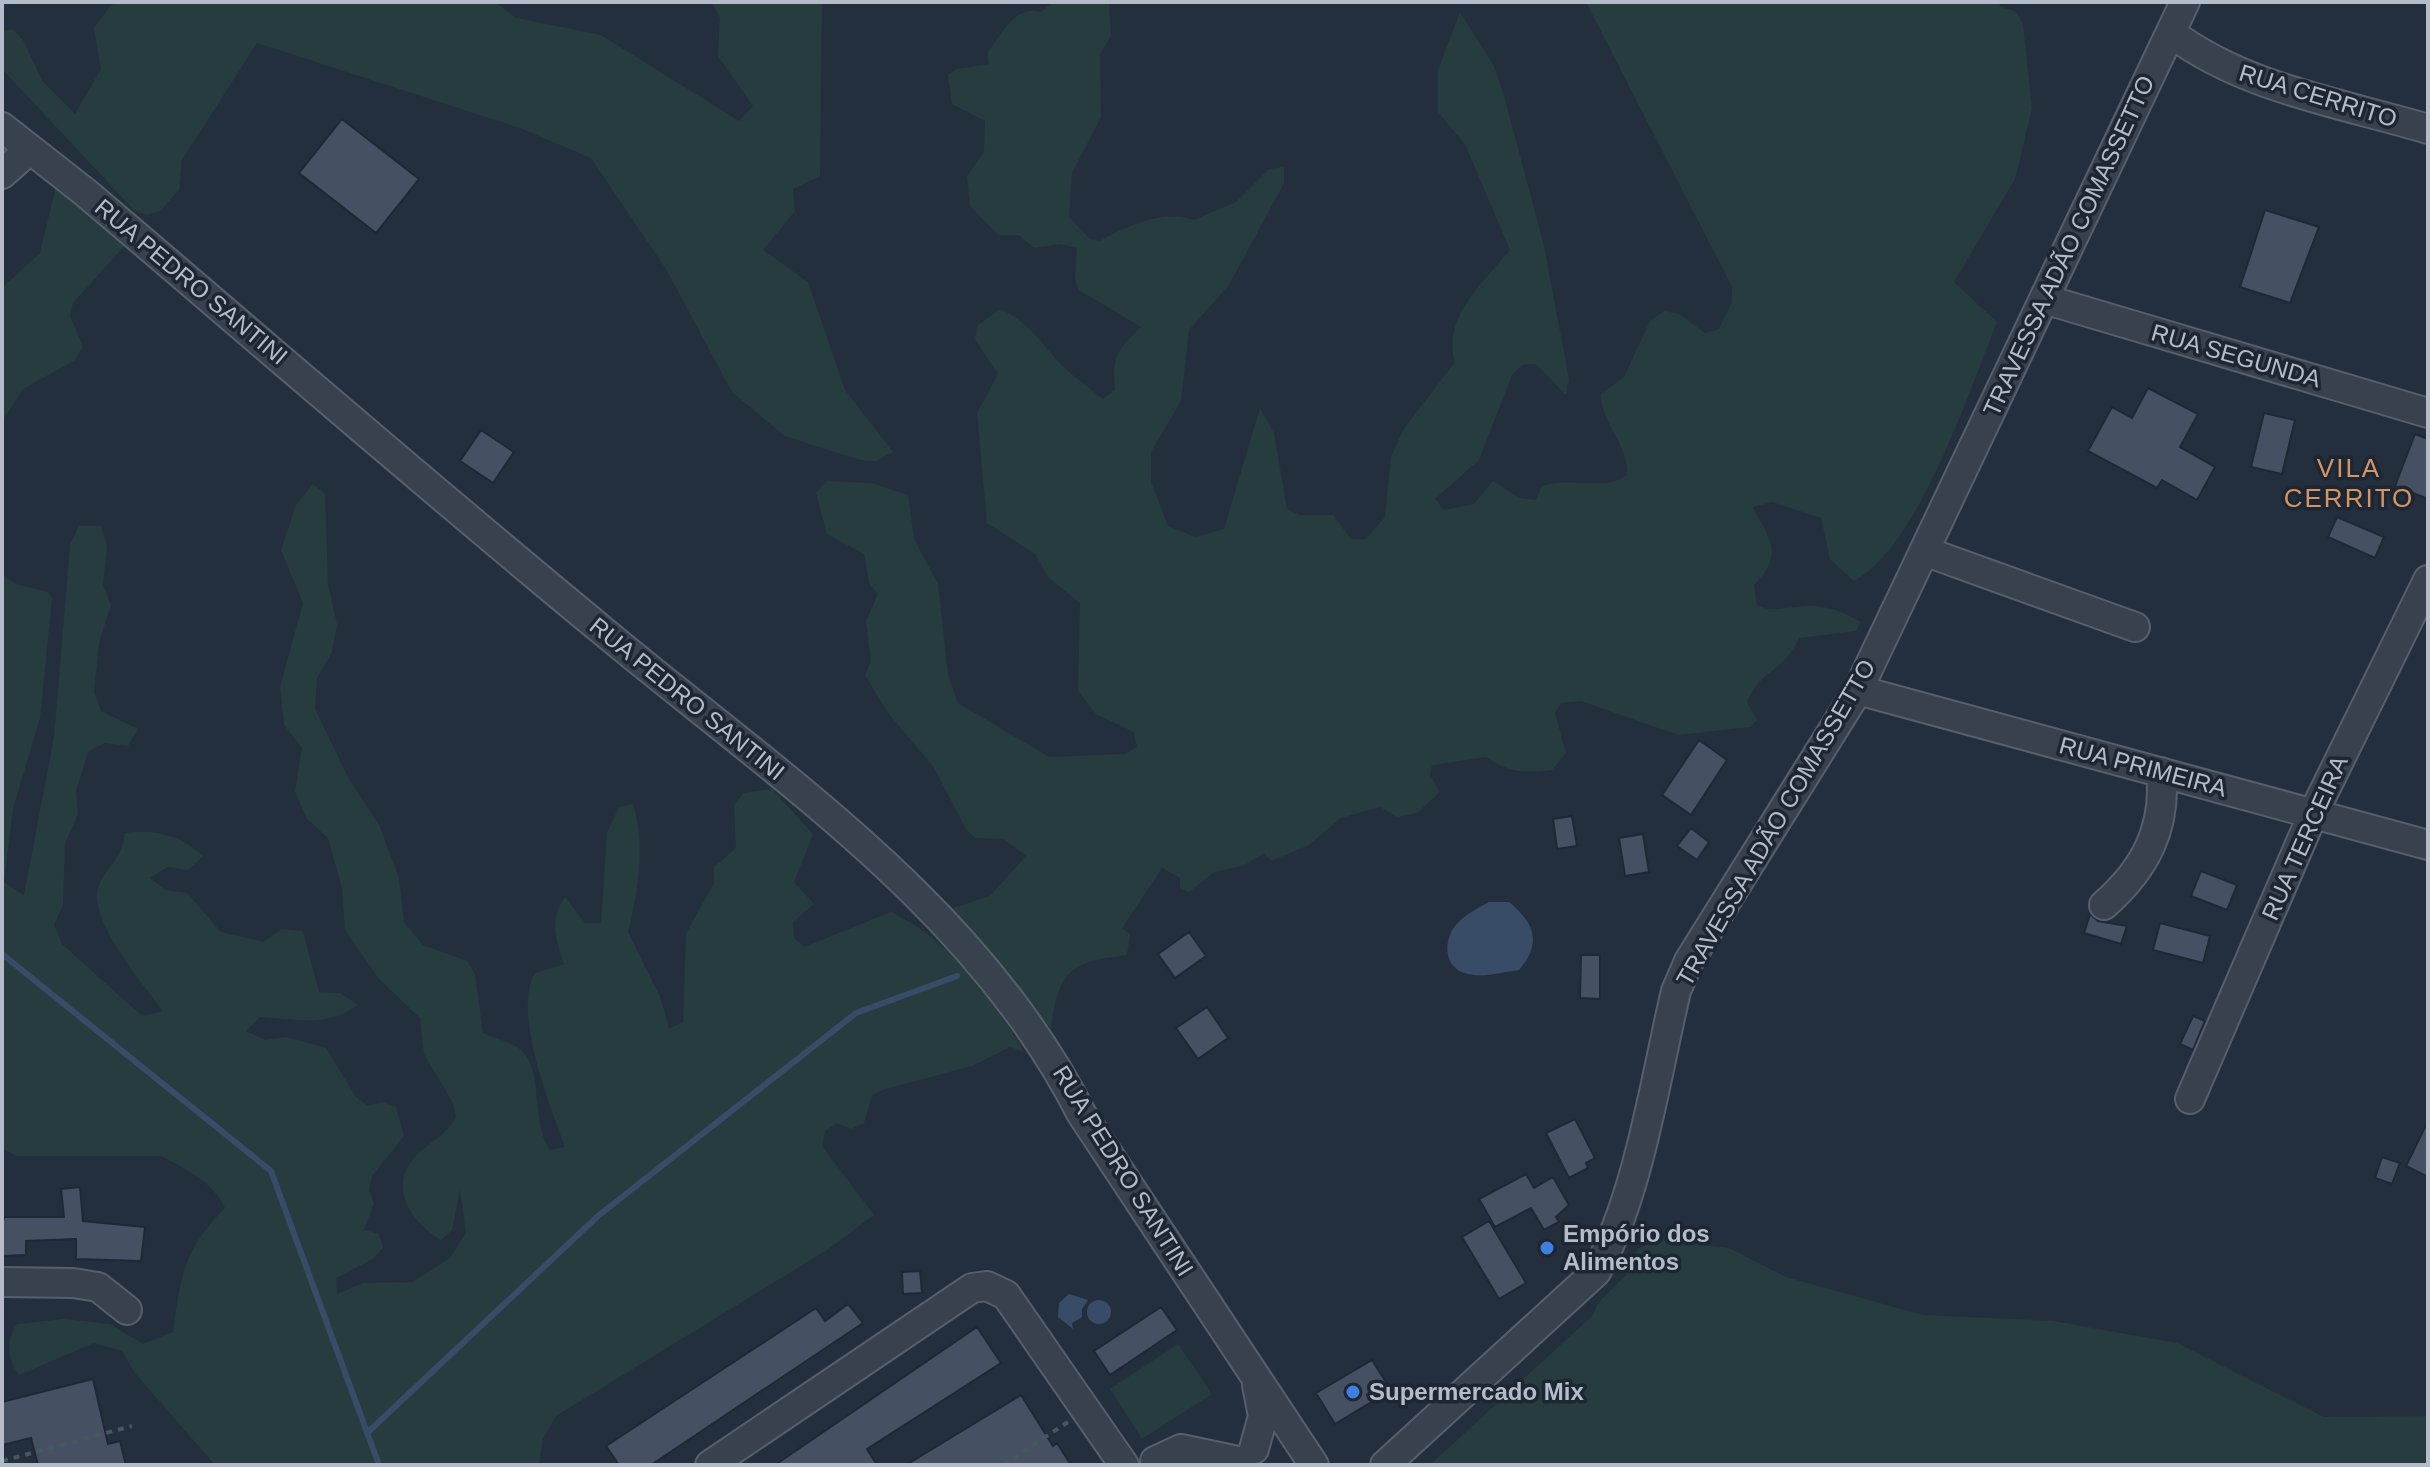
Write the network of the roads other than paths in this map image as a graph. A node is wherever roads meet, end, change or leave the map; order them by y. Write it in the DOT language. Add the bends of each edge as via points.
graph roads {
  1 [pos="2185,2"];
  2 [pos="2171,33"];
  3 [pos="2,127"];
  4 [pos="2428,129"];
  5 [pos="29,150"];
  6 [pos="2,174"];
  7 [pos="2044,299"];
  8 [pos="2428,413"];
  9 [pos="1924,551"];
  10 [pos="2428,580"];
  11 [pos="2135,627"];
  12 [pos="1858,690"];
  13 [pos="2161,772"];
  14 [pos="2313,814"];
  15 [pos="2428,845"];
  16 [pos="2104,905"];
  17 [pos="2190,1099"];
  18 [pos="2,1282"];
  19 [pos="127,1310"];
  20 [pos="1255,1377"];
  21 [pos="1307,1456"];
  22 [pos="1243,1458"];
  23 [pos="1152,1464"];
  24 [pos="710,1465"];
  25 [pos="1124,1465"];
  26 [pos="1385,1465"];
  1 -- 2 [label="street, TRAVESSA ADÃO COMASSETTO"];
  2 -- 4 [label="street, RUA CERRITO" via="2244,75"];
  2 -- 7 [label="street, TRAVESSA ADÃO COMASSETTO"];
  3 -- 5 [label="street, RUA PEDRO SANTINI"];
  5 -- 6 [label="street"];
  5 -- 20 [label="street, RUA PEDRO SANTINI" via="603,632 772,767 956,933 1021,1011 1081,1113"];
  7 -- 8 [label="street, RUA SEGUNDA"];
  7 -- 9 [label="street, TRAVESSA ADÃO COMASSETTO"];
  9 -- 11 [label="street"];
  9 -- 12 [label="street, TRAVESSA ADÃO COMASSETTO"];
  10 -- 14 [label="street, RUA TERCEIRA"];
  12 -- 13 [label="street, RUA PRIMEIRA"];
  12 -- 26 [label="street, TRAVESSA ADÃO COMASSETTO" via="1689,961 1676,991 1625,1203 1596,1272"];
  13 -- 14 [label="street, RUA PRIMEIRA"];
  13 -- 16 [label="street" via="2158,828 2148,855 2129,883"];
  14 -- 15 [label="street, RUA PRIMEIRA"];
  14 -- 17 [label="street, RUA TERCEIRA"];
  18 -- 19 [label="street" via="98,1287"];
  20 -- 21 [label="street, RUA PEDRO SANTINI"];
  20 -- 22 [label="street, RUA PEDRO SANTINI" via="1263,1416"];
  21 -- 22 [label="street"];
  22 -- 23 [label="street" via="1181,1449"];
  24 -- 25 [label="street" via="972,1288 987,1286 1006,1295"];
}
